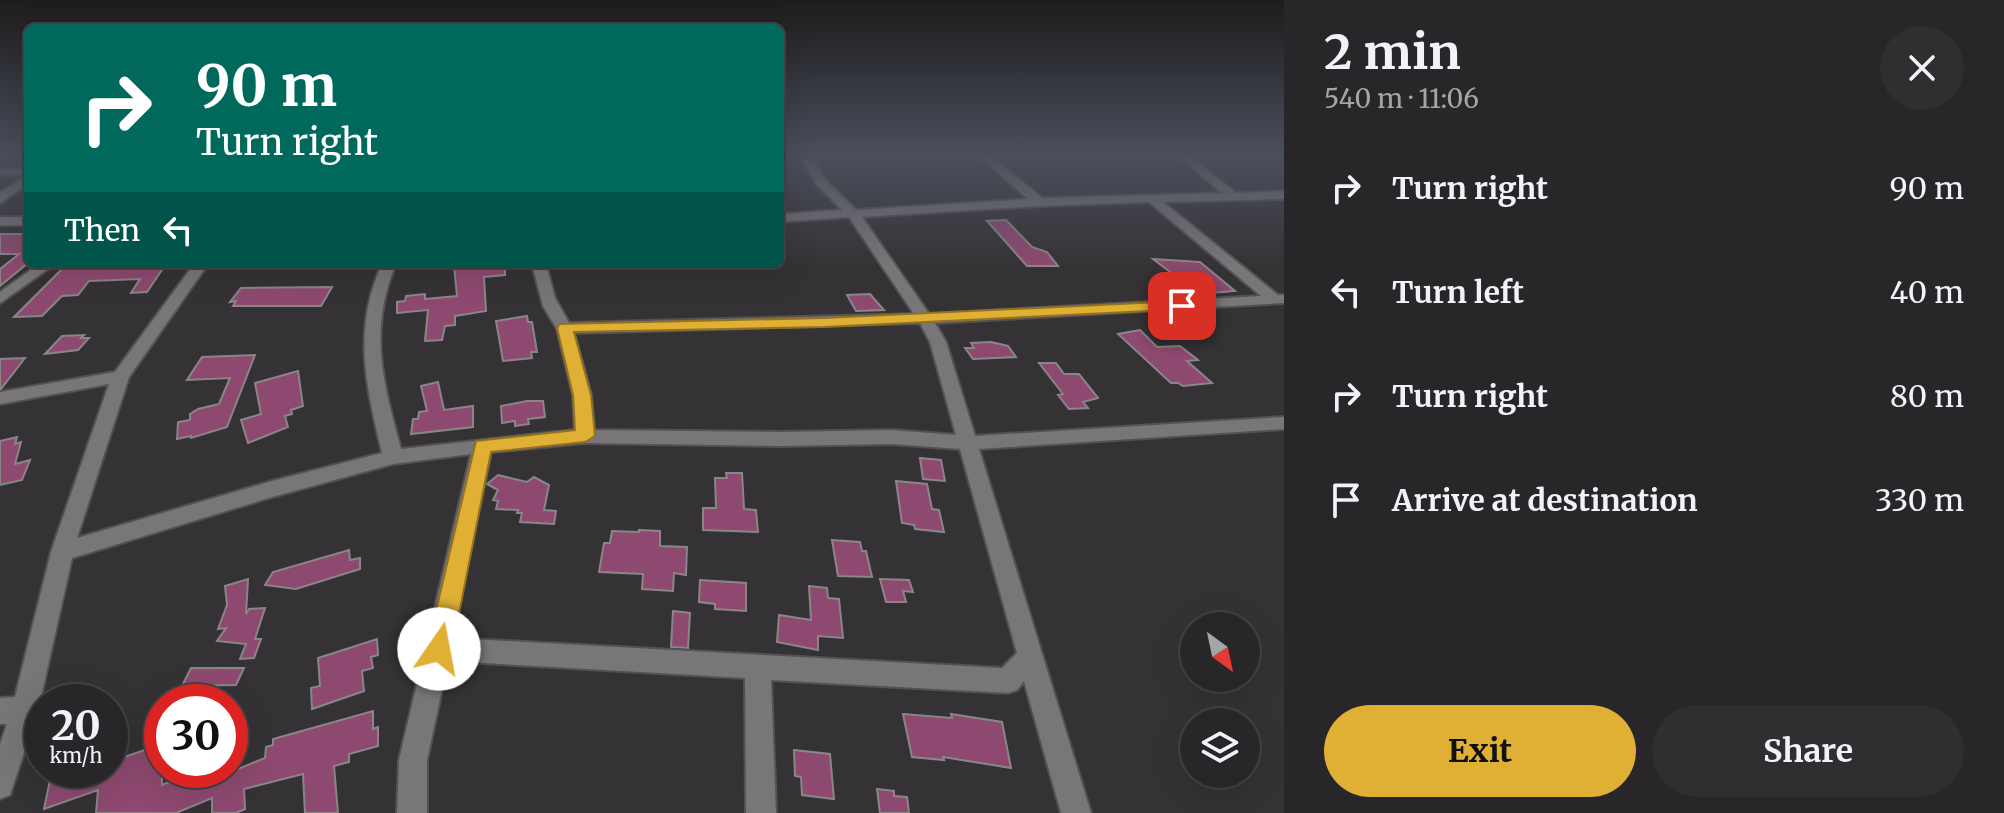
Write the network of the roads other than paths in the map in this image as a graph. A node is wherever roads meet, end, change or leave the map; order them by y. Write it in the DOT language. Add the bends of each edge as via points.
graph roads {
  1 [pos="830,192"];
  2 [pos="1028,192"];
  3 [pos="1228,192"];
  4 [pos="1284,195"];
  5 [pos="1233,196"];
  6 [pos="1151,198"];
  7 [pos="1039,202"];
  8 [pos="854,215"];
  9 [pos="784,218"];
  10 [pos="0,221"];
  11 [pos="24,221"];
  12 [pos="43,268"];
  13 [pos="198,268"];
  14 [pos="387,268"];
  15 [pos="540,268"];
  16 [pos="0,299"];
  17 [pos="1279,299"];
  18 [pos="924,317"];
  19 [pos="565,328"];
  20 [pos="121,376"];
  21 [pos="0,398"];
  22 [pos="1284,423"];
  23 [pos="585,436"];
  24 [pos="966,443"];
  25 [pos="483,446"];
  26 [pos="393,457"];
  27 [pos="62,552"];
  28 [pos="439,649"];
  29 [pos="1029,657"];
  30 [pos="758,669"];
  31 [pos="1008,681"];
  32 [pos="1044,703"];
  33 [pos="12,711"];
  34 [pos="0,785"];
  35 [pos="412,813"];
  36 [pos="761,813"];
  37 [pos="1076,813"];
  1 -- 8 [label="street"];
  2 -- 7 [label="street"];
  3 -- 5 [label="street"];
  4 -- 5 [label="street"];
  5 -- 6 [label="street"];
  6 -- 7 [label="street"];
  6 -- 17 [label="street"];
  7 -- 8 [label="street"];
  8 -- 9 [label="street"];
  8 -- 18 [label="street"];
  10 -- 11 [label="street"];
  12 -- 16 [label="street"];
  13 -- 20 [label="street"];
  14 -- 26 [label="street" via="371,314 369,343"];
  15 -- 19 [label="street" via="552,314"];
  17 -- 18 [label="street"];
  18 -- 19 [label="street"];
  18 -- 24 [label="street" via="938,342"];
  19 -- 23 [label="street" via="582,395"];
  20 -- 21 [label="street"];
  20 -- 27 [label="street"];
  22 -- 24 [label="street"];
  23 -- 24 [label="street" via="892,437"];
  23 -- 25 [label="street"];
  24 -- 29 [label="street"];
  25 -- 26 [label="street"];
  25 -- 28 [label="street"];
  26 -- 27 [label="street"];
  27 -- 33 [label="street"];
  28 -- 30 [label="street"];
  28 -- 35 [label="street" via="413,760"];
  29 -- 31 [label="street"];
  29 -- 32 [label="street"];
  30 -- 31 [label="street"];
  30 -- 36 [label="street"];
  31 -- 32 [label="street"];
  32 -- 37 [label="street"];
  33 -- 34 [label="street"];
}
